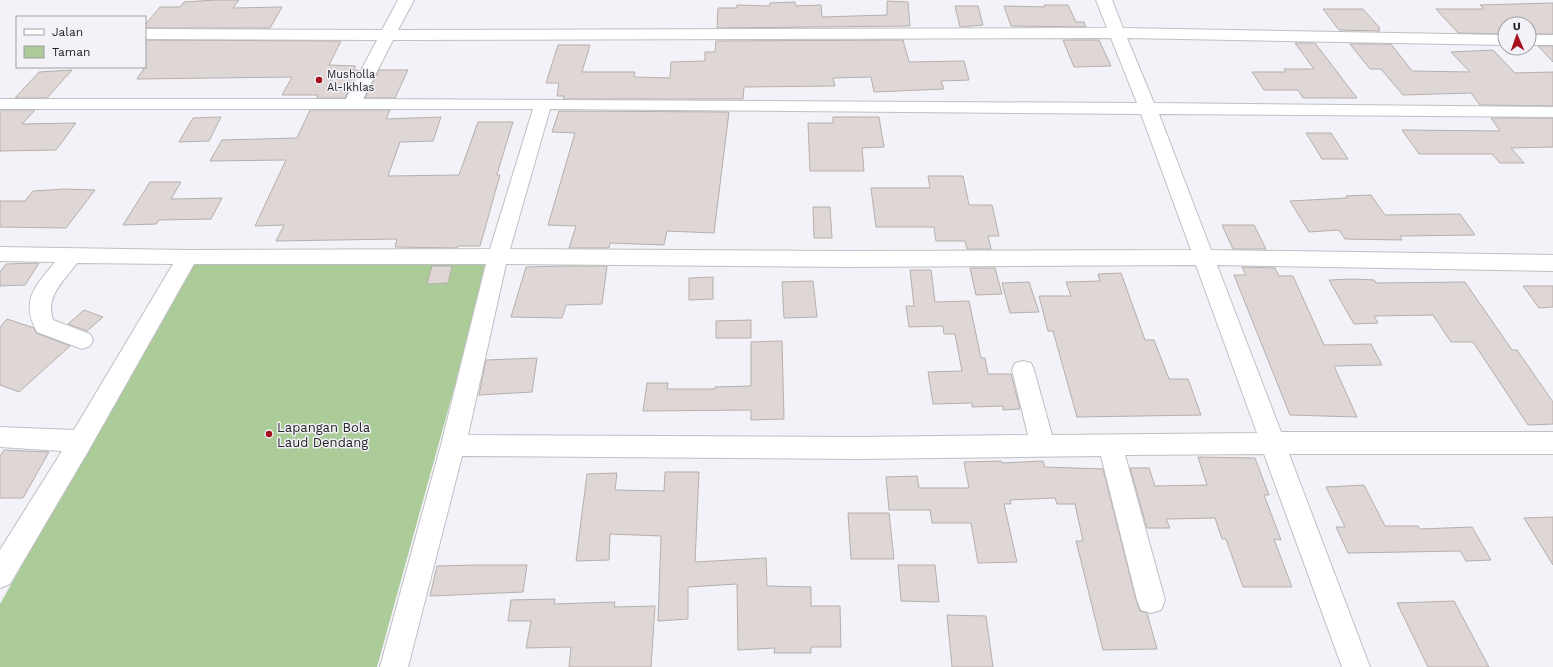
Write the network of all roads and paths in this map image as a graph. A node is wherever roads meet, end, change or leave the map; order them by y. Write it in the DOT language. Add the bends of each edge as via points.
graph roads {
  1 [pos="406,0"];
  2 [pos="1104,0"];
  3 [pos="1118,33"];
  4 [pos="146,34"];
  5 [pos="386,35"];
  6 [pos="1497,40"];
  7 [pos="1537,40"];
  8 [pos="1553,40"];
  9 [pos="0,104"];
  10 [pos="352,104"];
  11 [pos="542,104"];
  12 [pos="1148,110"];
  13 [pos="1553,112"];
  14 [pos="0,254"];
  15 [pos="72,255"];
  16 [pos="498,256"];
  17 [pos="188,257"];
  18 [pos="1204,258"];
  19 [pos="1553,262"];
  20 [pos="82,340"];
  21 [pos="1022,370"];
  22 [pos="0,437"];
  23 [pos="81,441"];
  24 [pos="1273,442"];
  25 [pos="1553,443"];
  26 [pos="453,445"];
  27 [pos="1110,445"];
  28 [pos="1044,446"];
  29 [pos="0,576"];
  30 [pos="1151,600"];
  31 [pos="394,667"];
  32 [pos="1356,667"];
  1 -- 5 [label="street"];
  2 -- 3 [label="street"];
  3 -- 5 [label="street"];
  3 -- 6 [label="street"];
  3 -- 12 [label="street"];
  4 -- 5 [label="street"];
  5 -- 10 [label="street"];
  7 -- 8 [label="street"];
  9 -- 10 [label="street"];
  10 -- 11 [label="street"];
  11 -- 12 [label="street"];
  11 -- 16 [label="street"];
  12 -- 13 [label="street"];
  12 -- 18 [label="street"];
  14 -- 15 [label="street"];
  15 -- 17 [label="street"];
  15 -- 20 [label="street" via="44,293 40,306 45,326"];
  16 -- 17 [label="street"];
  16 -- 18 [label="street" via="847,259"];
  16 -- 26 [label="street"];
  17 -- 23 [label="street"];
  18 -- 19 [label="street"];
  18 -- 24 [label="street"];
  21 -- 28 [label="street"];
  22 -- 23 [label="street"];
  23 -- 29 [label="street"];
  24 -- 25 [label="street"];
  24 -- 27 [label="street"];
  24 -- 32 [label="street"];
  26 -- 28 [label="street" via="860,448"];
  26 -- 31 [label="street"];
  27 -- 28 [label="street"];
  27 -- 30 [label="street"];
}
